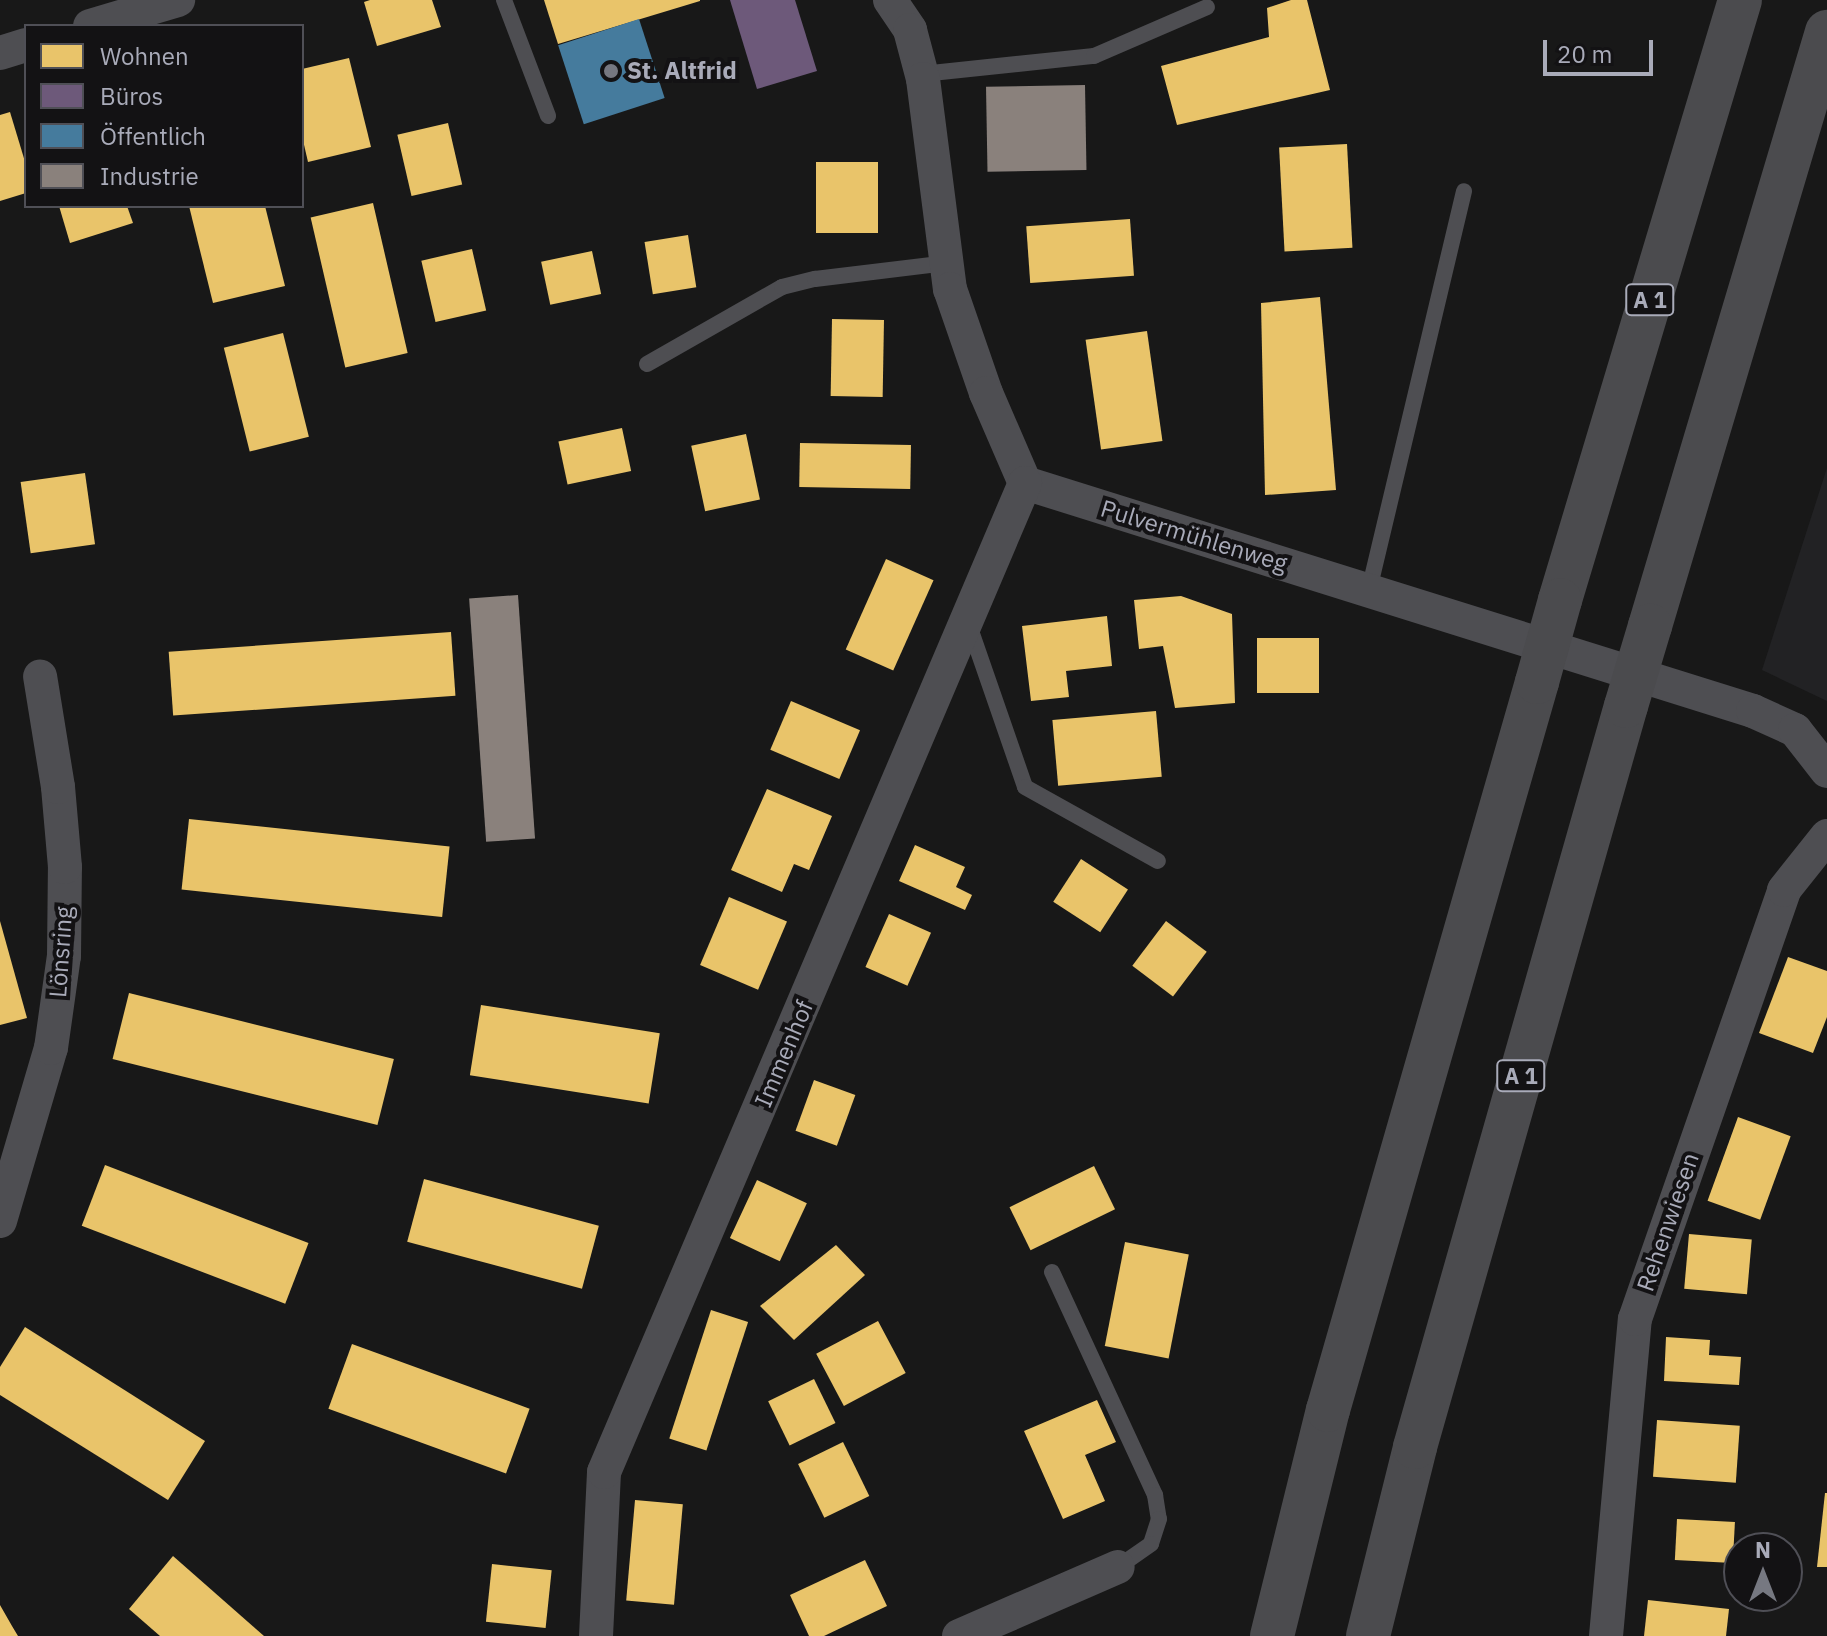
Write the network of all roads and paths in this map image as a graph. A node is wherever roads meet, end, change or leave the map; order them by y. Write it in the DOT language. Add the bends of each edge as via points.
graph roads {
  1 [pos="178,0"];
  2 [pos="504,0"];
  3 [pos="890,0"];
  4 [pos="1740,0"];
  5 [pos="1207,7"];
  6 [pos="97,24"];
  7 [pos="1827,32"];
  8 [pos="24,46"];
  9 [pos="0,53"];
  10 [pos="922,74"];
  11 [pos="548,116"];
  12 [pos="1464,191"];
  13 [pos="948,263"];
  14 [pos="647,364"];
  15 [pos="1025,483"];
  16 [pos="1369,590"];
  17 [pos="967,620"];
  18 [pos="40,676"];
  19 [pos="1827,771"];
  20 [pos="1827,836"];
  21 [pos="1158,861"];
  22 [pos="0,1221"];
  23 [pos="1052,1272"];
  24 [pos="1118,1567"];
  25 [pos="596,1636"];
  26 [pos="959,1636"];
  27 [pos="1272,1636"];
  28 [pos="1368,1636"];
  29 [pos="1606,1636"];
  1 -- 6 [label="street"];
  2 -- 11 [label="lane"];
  3 -- 10 [label="street" via="910,30"];
  4 -- 27 [label="highway, A 1, bridge" via="1560,600 1328,1410"];
  5 -- 10 [label="lane" via="1094,56"];
  7 -- 28 [label="highway, A 1, bridge" via="1626,706 1415,1447"];
  8 -- 9 [label="street"];
  10 -- 13 [label="street"];
  12 -- 16 [label="lane"];
  13 -- 14 [label="lane" via="782,287"];
  13 -- 15 [label="street" via="950,289 986,393"];
  15 -- 16 [label="street, Pulvermühlenweg"];
  15 -- 17 [label="street, Immenhof"];
  16 -- 19 [label="street, Pulvermühlenweg" via="1753,711 1795,730"];
  17 -- 21 [label="lane" via="1025,787"];
  17 -- 25 [label="street, Immenhof" via="604,1472"];
  18 -- 22 [label="street, Lönsring" via="65,867 64,956 51,1048"];
  20 -- 29 [label="street, Rehenwiesen" via="1784,890 1635,1319"];
  23 -- 24 [label="lane" via="1155,1495 1159,1519 1151,1544"];
  24 -- 26 [label="street"];
}
